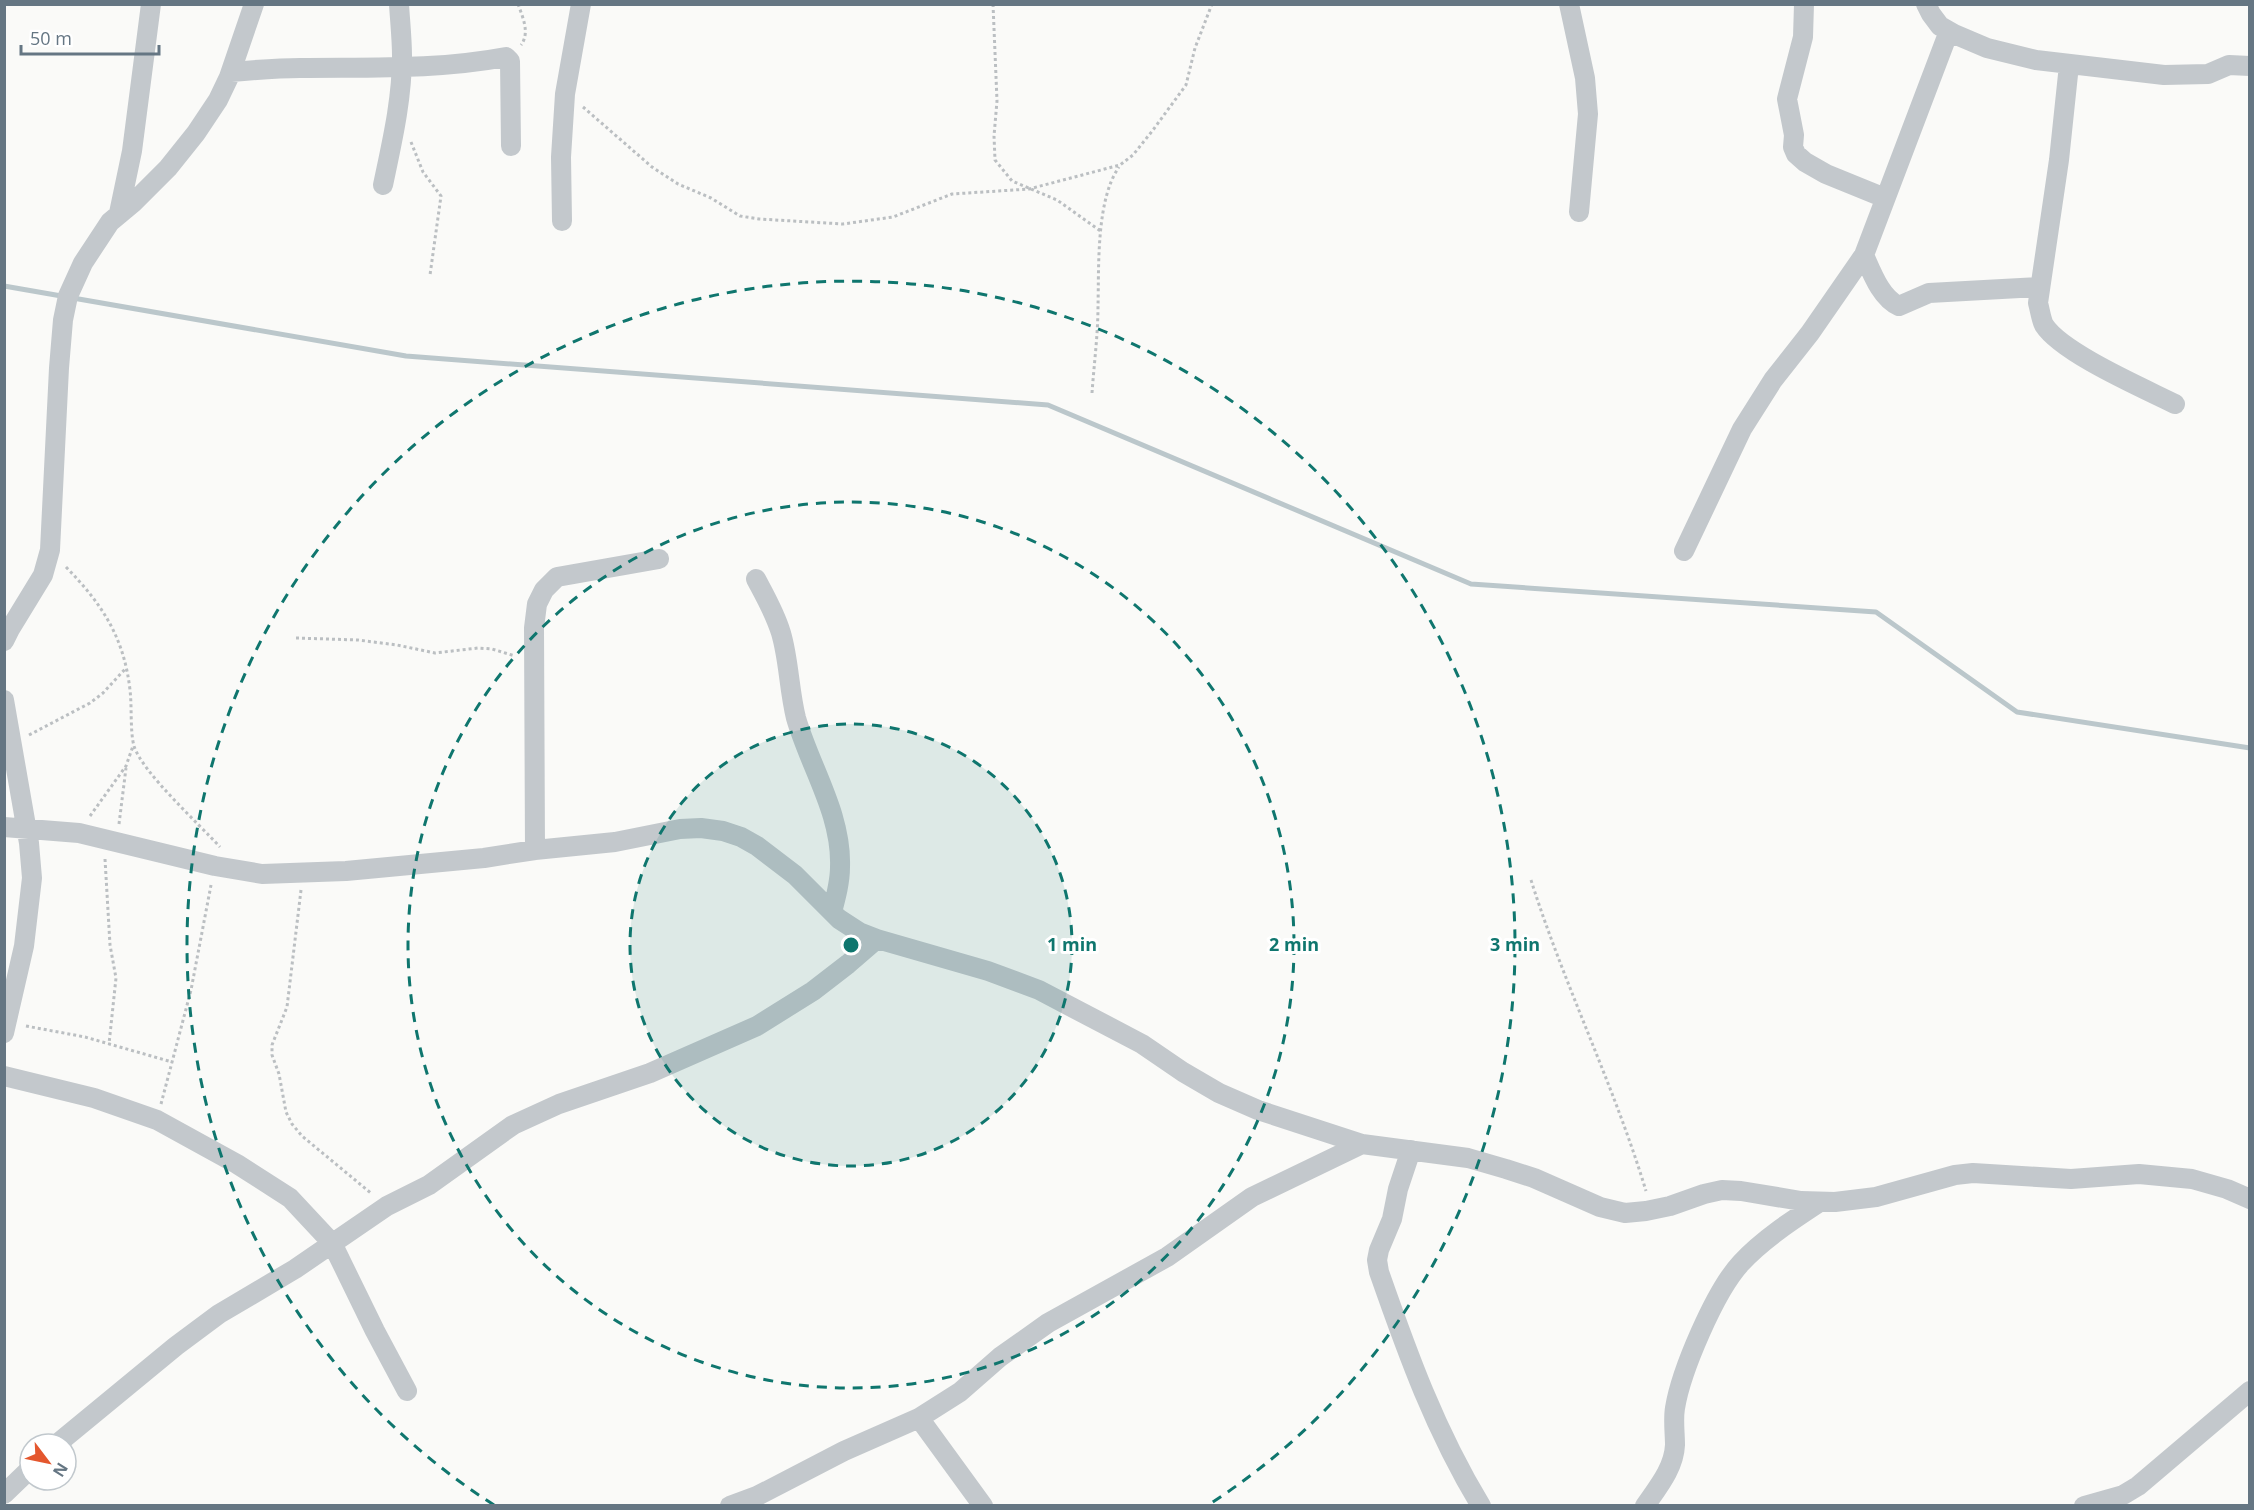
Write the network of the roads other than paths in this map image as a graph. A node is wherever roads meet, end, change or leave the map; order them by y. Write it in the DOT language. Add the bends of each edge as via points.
graph roads {
  1 [pos="151,4"];
  2 [pos="254,4"];
  3 [pos="399,4"];
  4 [pos="581,4"];
  5 [pos="1569,4"];
  6 [pos="1804,4"];
  7 [pos="1926,4"];
  8 [pos="1949,31"];
  9 [pos="2069,65"];
  10 [pos="2250,66"];
  11 [pos="401,68"];
  12 [pos="231,72"];
  13 [pos="511,146"];
  14 [pos="383,185"];
  15 [pos="1885,198"];
  16 [pos="1579,212"];
  17 [pos="119,213"];
  18 [pos="562,221"];
  19 [pos="1864,255"];
  20 [pos="2040,287"];
  21 [pos="2175,404"];
  22 [pos="1684,551"];
  23 [pos="658,560"];
  24 [pos="756,579"];
  25 [pos="6,633"];
  26 [pos="4,700"];
  27 [pos="4,827"];
  28 [pos="25,828"];
  29 [pos="535,850"];
  30 [pos="832,912"];
  31 [pos="877,939"];
  32 [pos="6,1028"];
  33 [pos="4,1076"];
  34 [pos="1362,1144"];
  35 [pos="1411,1150"];
  36 [pos="2250,1199"];
  37 [pos="1820,1202"];
  38 [pos="332,1243"];
  39 [pos="407,1391"];
  40 [pos="2250,1391"];
  41 [pos="919,1418"];
  42 [pos="72,1432"];
  43 [pos="18,1481"];
  44 [pos="4,1494"];
  45 [pos="730,1506"];
  46 [pos="983,1506"];
  47 [pos="1481,1506"];
  48 [pos="1645,1506"];
  49 [pos="2084,1506"];
  1 -- 17 [label="street" via="132,151"];
  2 -- 12 [label="street"];
  3 -- 11 [label="street"];
  4 -- 18 [label="street" via="565,90"];
  5 -- 16 [label="street" via="1585,78 1588,114"];
  6 -- 15 [label="street" via="1803,37 1787,99 1793,147 1805,162 1826,174"];
  7 -- 8 [label="street" via="1940,26"];
  8 -- 9 [label="street" via="1987,48"];
  8 -- 15 [label="street"];
  9 -- 10 [label="street" via="2188,76 2208,74 2229,65"];
  9 -- 20 [label="street"];
  11 -- 12 [label="street"];
  11 -- 13 [label="street" via="469,64 506,57 510,61"];
  11 -- 14 [label="street"];
  12 -- 17 [label="street" via="218,100 183,150 152,185"];
  15 -- 19 [label="street"];
  17 -- 25 [label="street" via="83,263 68,297 63,320 50,550 43,575"];
  19 -- 20 [label="street" via="1887,299 1899,306 1929,293"];
  19 -- 22 [label="street" via="1742,429"];
  20 -- 21 [label="street" via="2038,303 2043,324 2055,338"];
  23 -- 29 [label="street" via="557,578 537,604"];
  24 -- 30 [label="street" via="781,634 797,720 823,786 839,843 840,867"];
  26 -- 28 [label="street"];
  27 -- 28 [label="street"];
  28 -- 29 [label="street" via="79,833 262,874 346,872"];
  28 -- 32 [label="street" via="32,869 30,907"];
  29 -- 30 [label="street" via="615,842 680,829 723,831 757,846 795,875"];
  30 -- 31 [label="street" via="846,924"];
  31 -- 34 [label="street" via="1039,990 1142,1044 1219,1093"];
  31 -- 38 [label="street" via="813,991 758,1026 650,1073 559,1104 513,1125 429,1185 387,1206"];
  33 -- 38 [label="street" via="94,1098 157,1120 290,1198"];
  34 -- 35 [label="street"];
  34 -- 41 [label="street" via="1252,1197 1167,1257 1048,1323 960,1392"];
  35 -- 37 [label="street" via="1468,1158 1506,1169 1600,1207 1625,1213 1652,1210 1722,1190"];
  35 -- 47 [label="street" via="1392,1219 1378,1250 1379,1272 1413,1372"];
  36 -- 37 [label="street" via="2192,1179 2139,1174 2071,1179 1973,1173 1876,1197"];
  37 -- 48 [label="street" via="1741,1262 1719,1296 1683,1378 1675,1409 1673,1456"];
  38 -- 39 [label="street"];
  38 -- 42 [label="street" via="219,1314"];
  40 -- 49 [label="street" via="2138,1486 2123,1495"];
  41 -- 45 [label="street"];
  41 -- 46 [label="street"];
  43 -- 44 [label="street"];
}
